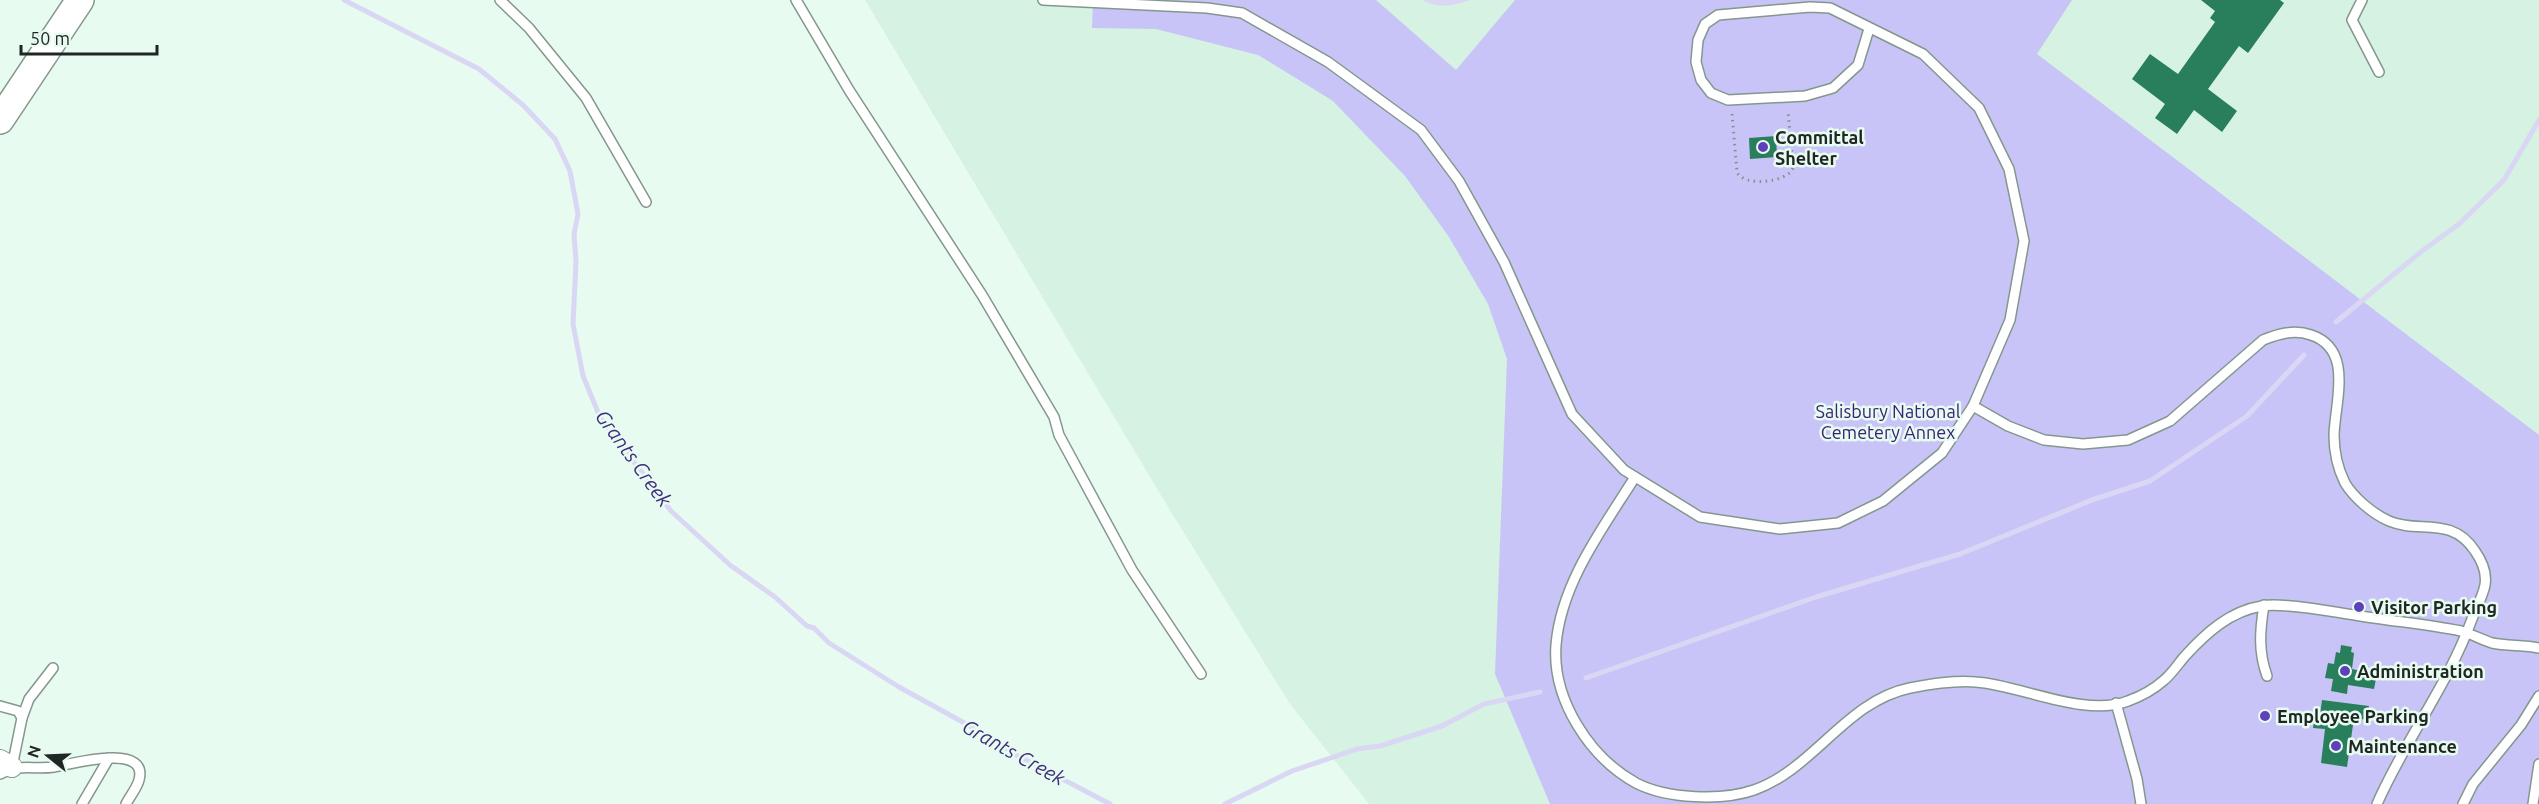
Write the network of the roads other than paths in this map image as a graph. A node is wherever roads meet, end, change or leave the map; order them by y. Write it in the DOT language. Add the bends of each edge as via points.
graph roads {
  1 [pos="80,0"];
  2 [pos="500,0"];
  3 [pos="796,0"];
  4 [pos="1043,0"];
  5 [pos="2362,0"];
  6 [pos="1809,3"];
  7 [pos="1756,5"];
  8 [pos="1869,29"];
  9 [pos="2379,72"];
  10 [pos="0,120"];
  11 [pos="646,202"];
  12 [pos="1973,406"];
  13 [pos="1635,477"];
  14 [pos="2264,605"];
  15 [pos="2467,632"];
  16 [pos="2539,648"];
  17 [pos="53,668"];
  18 [pos="1201,675"];
  19 [pos="2267,676"];
  20 [pos="2539,696"];
  21 [pos="2116,704"];
  22 [pos="0,706"];
  23 [pos="22,718"];
  24 [pos="109,758"];
  25 [pos="2539,764"];
  26 [pos="4,767"];
  27 [pos="82,804"];
  28 [pos="126,804"];
  29 [pos="2141,804"];
  30 [pos="2377,804"];
  31 [pos="2463,804"];
  32 [pos="2533,804"];
  1 -- 10 [label="main road"];
  2 -- 11 [label="lane" via="529,28 585,98"];
  3 -- 18 [label="lane" via="849,90 982,295 1054,417 1059,435 1132,570"];
  4 -- 13 [label="lane" via="1242,13 1328,63 1421,130 1460,181 1504,262 1572,414"];
  5 -- 9 [label="lane" via="2352,20"];
  6 -- 7 [label="lane"];
  6 -- 8 [label="lane" via="1830,8"];
  7 -- 8 [label="lane" via="1718,15 1705,24 1698,40 1696,62 1701,80 1711,93 1731,100 1805,96 1833,88 1858,65"];
  8 -- 12 [label="lane" via="1923,54 1979,108 2009,170 2024,241 2010,320"];
  12 -- 13 [label="lane" via="1942,453 1883,501 1838,523 1780,530 1700,517"];
  12 -- 15 [label="lane" via="2044,440 2084,444 2128,440 2170,422 2263,340 2279,333 2316,337 2330,346 2340,369 2334,434 2336,461 2346,484 2365,506 2390,522 2440,528 2460,535 2483,562 2485,585"];
  13 -- 21 [label="lane" via="1565,598 1556,645 1558,678 1575,723 1604,759 1637,783 1673,795 1712,797 1752,791 1788,774 1876,701 1904,689 1939,683 1978,682 2060,700"];
  14 -- 15 [label="lane" via="2325,610"];
  14 -- 19 [label="lane" via="2259,636"];
  14 -- 21 [label="lane" via="2224,621 2199,640 2163,681"];
  15 -- 16 [label="lane" via="2493,643"];
  15 -- 30 [label="lane" via="2441,690 2394,765"];
  17 -- 23 [label="lane" via="29,699"];
  20 -- 31 [label="lane" via="2473,784"];
  21 -- 29 [label="lane"];
  22 -- 23 [label="lane" via="18,711"];
  23 -- 26 [label="lane"];
  24 -- 26 [label="lane" via="47,768"];
  24 -- 27 [label="lane"];
  24 -- 28 [label="lane" via="126,758 138,767 139,781"];
  25 -- 32 [label="lane"];
}
